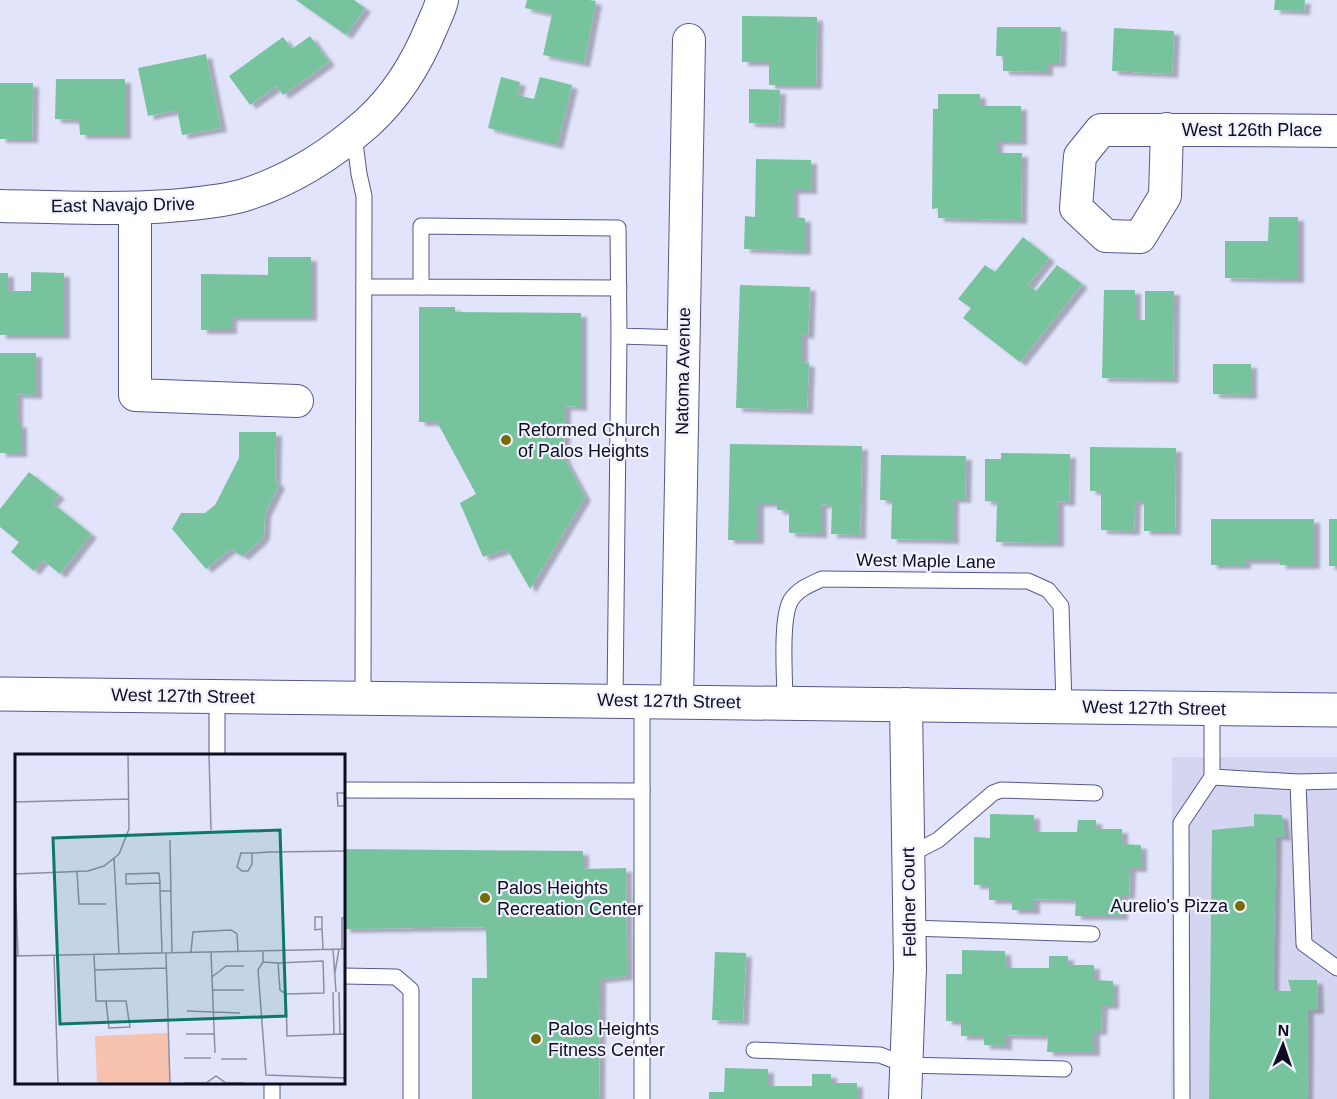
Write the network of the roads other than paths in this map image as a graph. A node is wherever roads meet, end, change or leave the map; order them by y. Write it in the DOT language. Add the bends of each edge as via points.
graph roads {
  1 [pos="442,0"];
  2 [pos="689,40"];
  3 [pos="1167,129"];
  4 [pos="1337,130"];
  5 [pos="354,135"];
  6 [pos="0,206"];
  7 [pos="135,208"];
  8 [pos="364,287"];
  9 [pos="421,287"];
  10 [pos="619,288"];
  11 [pos="619,336"];
  12 [pos="684,338"];
  13 [pos="297,401"];
  14 [pos="0,694"];
  15 [pos="217,696"];
  16 [pos="363,698"];
  17 [pos="629,701"];
  18 [pos="677,702"];
  19 [pos="785,703"];
  20 [pos="906,704"];
  21 [pos="1064,706"];
  22 [pos="1212,708"];
  23 [pos="1337,710"];
  24 [pos="218,754"];
  25 [pos="1212,777"];
  26 [pos="1298,782"];
  27 [pos="1337,782"];
  28 [pos="345,790"];
  29 [pos="642,791"];
  30 [pos="1095,793"];
  31 [pos="909,855"];
  32 [pos="910,928"];
  33 [pos="1092,934"];
  34 [pos="1337,968"];
  35 [pos="345,976"];
  36 [pos="754,1050"];
  37 [pos="906,1065"];
  38 [pos="1064,1069"];
  39 [pos="411,1099"];
  40 [pos="642,1099"];
  41 [pos="905,1099"];
  42 [pos="1182,1099"];
  1 -- 5 [label="street, East Navajo Drive" via="427,40 400,88"];
  2 -- 12 [label="street, Natoma Avenue"];
  3 -- 4 [label="street, West 126th Place"];
  5 -- 7 [label="street, East Navajo Drive" via="294,174 240,196"];
  5 -- 8 [label="lane" via="364,196"];
  6 -- 7 [label="street, East Navajo Drive"];
  7 -- 13 [label="street" via="135,395"];
  8 -- 9 [label="lane"];
  8 -- 16 [label="lane"];
  9 -- 10 [label="lane"];
  9 -- 10 [label="lane" via="421,226 432,226 618,228"];
  10 -- 11 [label="lane"];
  11 -- 12 [label="lane"];
  11 -- 17 [label="lane"];
  12 -- 18 [label="street, Natoma Avenue"];
  14 -- 15 [label="main road, West 127th Street"];
  15 -- 16 [label="main road, West 127th Street"];
  15 -- 24 [label="lane"];
  16 -- 17 [label="main road, West 127th Street"];
  17 -- 18 [label="main road, West 127th Street"];
  17 -- 29 [label="lane"];
  18 -- 19 [label="main road, West 127th Street"];
  19 -- 20 [label="main road, West 127th Street"];
  19 -- 21 [label="lane, West Maple Lane" via="784,622 791,600 806,586 822,579 1028,582 1048,590 1061,606"];
  20 -- 21 [label="main road, West 127th Street"];
  20 -- 31 [label="street, Feldner Court"];
  21 -- 22 [label="main road, West 127th Street"];
  22 -- 23 [label="main road, West 127th Street"];
  22 -- 25 [label="lane"];
  25 -- 26 [label="lane"];
  25 -- 42 [label="lane" via="1181,823"];
  26 -- 27 [label="lane"];
  26 -- 34 [label="lane" via="1305,944"];
  28 -- 29 [label="lane"];
  29 -- 40 [label="lane"];
  30 -- 31 [label="lane" via="1001,790 938,840"];
  31 -- 32 [label="street, Feldner Court"];
  32 -- 33 [label="lane"];
  32 -- 37 [label="street, Feldner Court"];
  35 -- 39 [label="lane" via="396,977 411,990"];
  36 -- 37 [label="lane" via="880,1055"];
  37 -- 38 [label="lane"];
  37 -- 41 [label="street, Feldner Court"];
}
